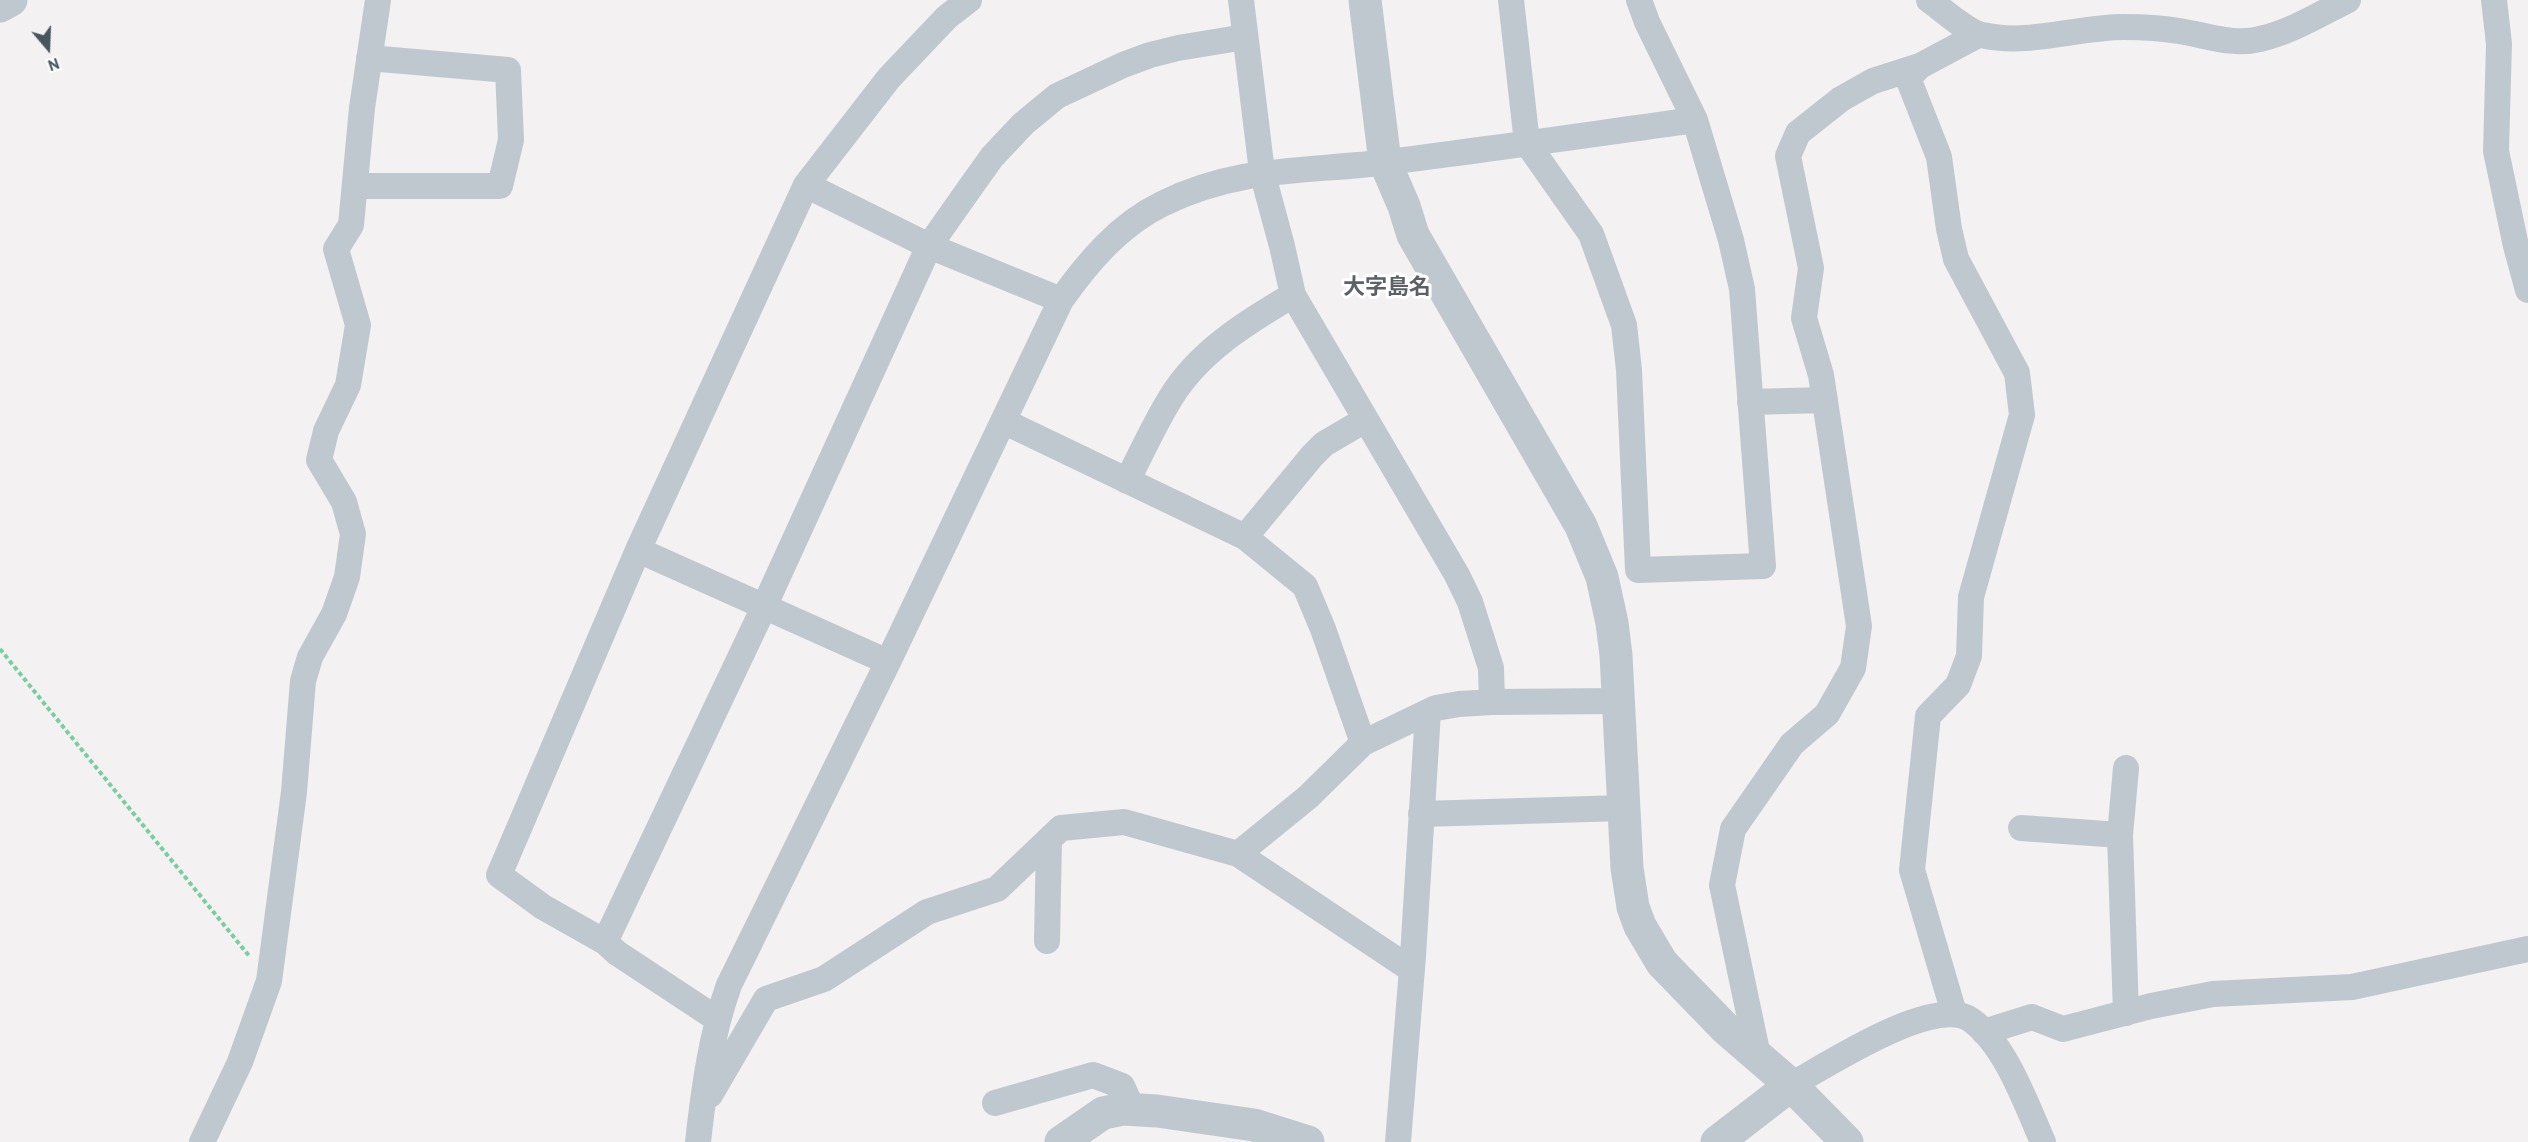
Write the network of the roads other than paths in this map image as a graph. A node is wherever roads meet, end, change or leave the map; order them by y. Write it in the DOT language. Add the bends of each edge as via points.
graph roads {
  1 [pos="11,0"];
  2 [pos="378,0"];
  3 [pos="969,0"];
  4 [pos="1241,0"];
  5 [pos="1365,0"];
  6 [pos="1511,0"];
  7 [pos="1639,0"];
  8 [pos="1929,0"];
  9 [pos="2348,0"];
  10 [pos="2494,0"];
  11 [pos="0,6"];
  12 [pos="1978,35"];
  13 [pos="1245,37"];
  14 [pos="369,58"];
  15 [pos="1920,66"];
  16 [pos="1695,120"];
  17 [pos="1527,144"];
  18 [pos="1385,162"];
  19 [pos="1262,172"];
  20 [pos="806,185"];
  21 [pos="354,186"];
  22 [pos="929,246"];
  23 [pos="2528,290"];
  24 [pos="1293,295"];
  25 [pos="1061,300"];
  26 [pos="1825,400"];
  27 [pos="1749,402"];
  28 [pos="1365,420"];
  29 [pos="1003,421"];
  30 [pos="1127,481"];
  31 [pos="1245,537"];
  32 [pos="638,550"];
  33 [pos="764,607"];
  34 [pos="888,662"];
  35 [pos="1618,701"];
  36 [pos="1492,702"];
  37 [pos="1428,712"];
  38 [pos="1363,743"];
  39 [pos="2126,768"];
  40 [pos="1624,808"];
  41 [pos="1421,814"];
  42 [pos="2021,828"];
  43 [pos="2120,835"];
  44 [pos="1049,840"];
  45 [pos="1238,854"];
  46 [pos="1047,941"];
  47 [pos="605,942"];
  48 [pos="2528,950"];
  49 [pos="1412,970"];
  50 [pos="2126,1012"];
  51 [pos="1954,1013"];
  52 [pos="717,1019"];
  53 [pos="1984,1032"];
  54 [pos="1758,1056"];
  55 [pos="1791,1085"];
  56 [pos="995,1103"];
  57 [pos="1133,1110"];
  58 [pos="701,1113"];
  59 [pos="202,1142"];
  60 [pos="698,1142"];
  61 [pos="1061,1142"];
  62 [pos="1308,1142"];
  63 [pos="1398,1142"];
  64 [pos="1717,1142"];
  65 [pos="1847,1142"];
  66 [pos="2043,1142"];
  1 -- 11 [label="street"];
  2 -- 14 [label="street"];
  3 -- 20 [label="street" via="947,16 888,78"];
  4 -- 13 [label="street"];
  5 -- 18 [label="street"];
  6 -- 17 [label="street"];
  7 -- 16 [label="street"];
  8 -- 12 [label="street"];
  9 -- 12 [label="street" via="2258,40 2224,40 2179,31 2122,27 2035,37"];
  10 -- 23 [label="street" via="2499,44 2496,151"];
  12 -- 15 [label="street"];
  13 -- 19 [label="street"];
  13 -- 22 [label="street" via="1150,55 1057,96 992,157"];
  14 -- 21 [label="street"];
  14 -- 21 [label="street" via="508,70 511,140 500,186"];
  15 -- 26 [label="street" via="1873,81 1841,99 1798,133 1788,156 1811,268 1804,318"];
  15 -- 51 [label="street" via="1908,78 1939,157 1956,260 2017,373 2022,415 1971,597 1969,656 1958,685 1928,716 1912,870"];
  16 -- 17 [label="street"];
  16 -- 27 [label="street" via="1742,289"];
  17 -- 18 [label="street"];
  17 -- 27 [label="street" via="1591,234 1624,325 1638,570 1763,566"];
  18 -- 19 [label="street"];
  18 -- 35 [label="street" via="1413,235 1595,556 1612,623"];
  19 -- 24 [label="street"];
  19 -- 25 [label="street" via="1194,189 1160,205 1100,250"];
  20 -- 22 [label="street"];
  20 -- 32 [label="street"];
  21 -- 59 [label="street" via="351,225 336,249 358,325 348,384 326,431 319,459 344,501 353,534 334,615 310,657 303,681 294,792 269,981 240,1062"];
  22 -- 25 [label="street"];
  22 -- 33 [label="street"];
  24 -- 28 [label="street"];
  24 -- 30 [label="street" via="1225,339 1183,381 1170,398"];
  25 -- 29 [label="street"];
  26 -- 27 [label="street"];
  26 -- 54 [label="street" via="1859,626 1853,668 1827,714 1792,744 1733,830 1722,885"];
  28 -- 31 [label="street" via="1311,456"];
  28 -- 36 [label="street" via="1470,602 1491,668"];
  29 -- 30 [label="street"];
  29 -- 34 [label="street"];
  30 -- 31 [label="street"];
  31 -- 38 [label="street" via="1305,586"];
  32 -- 33 [label="street"];
  32 -- 47 [label="street" via="499,876 543,907"];
  33 -- 34 [label="street"];
  33 -- 47 [label="street"];
  34 -- 52 [label="street" via="729,985"];
  35 -- 36 [label="street"];
  35 -- 40 [label="street"];
  36 -- 37 [label="street" via="1459,704"];
  37 -- 38 [label="street"];
  37 -- 41 [label="street"];
  38 -- 45 [label="street" via="1308,797"];
  39 -- 43 [label="street"];
  40 -- 41 [label="street"];
  40 -- 54 [label="street" via="1629,888 1648,943 1662,963 1726,1029"];
  41 -- 49 [label="street"];
  42 -- 43 [label="street"];
  43 -- 50 [label="street"];
  44 -- 45 [label="street" via="1061,828 1124,822"];
  44 -- 46 [label="street"];
  44 -- 58 [label="street" via="997,889 927,912 824,979 766,999"];
  45 -- 49 [label="street"];
  47 -- 52 [label="street"];
  48 -- 50 [label="street" via="2352,987 2213,994"];
  49 -- 63 [label="street"];
  50 -- 53 [label="street" via="2063,1029 2032,1017"];
  51 -- 53 [label="street" via="1970,1019"];
  51 -- 55 [label="street" via="1885,1033"];
  52 -- 58 [label="street"];
  53 -- 66 [label="street" via="2008,1066"];
  54 -- 55 [label="street"];
  55 -- 64 [label="street"];
  55 -- 65 [label="street"];
  56 -- 57 [label="street" via="1093,1075 1122,1086"];
  57 -- 61 [label="street" via="1103,1113"];
  57 -- 62 [label="street" via="1254,1125"];
  58 -- 60 [label="street"];
}
